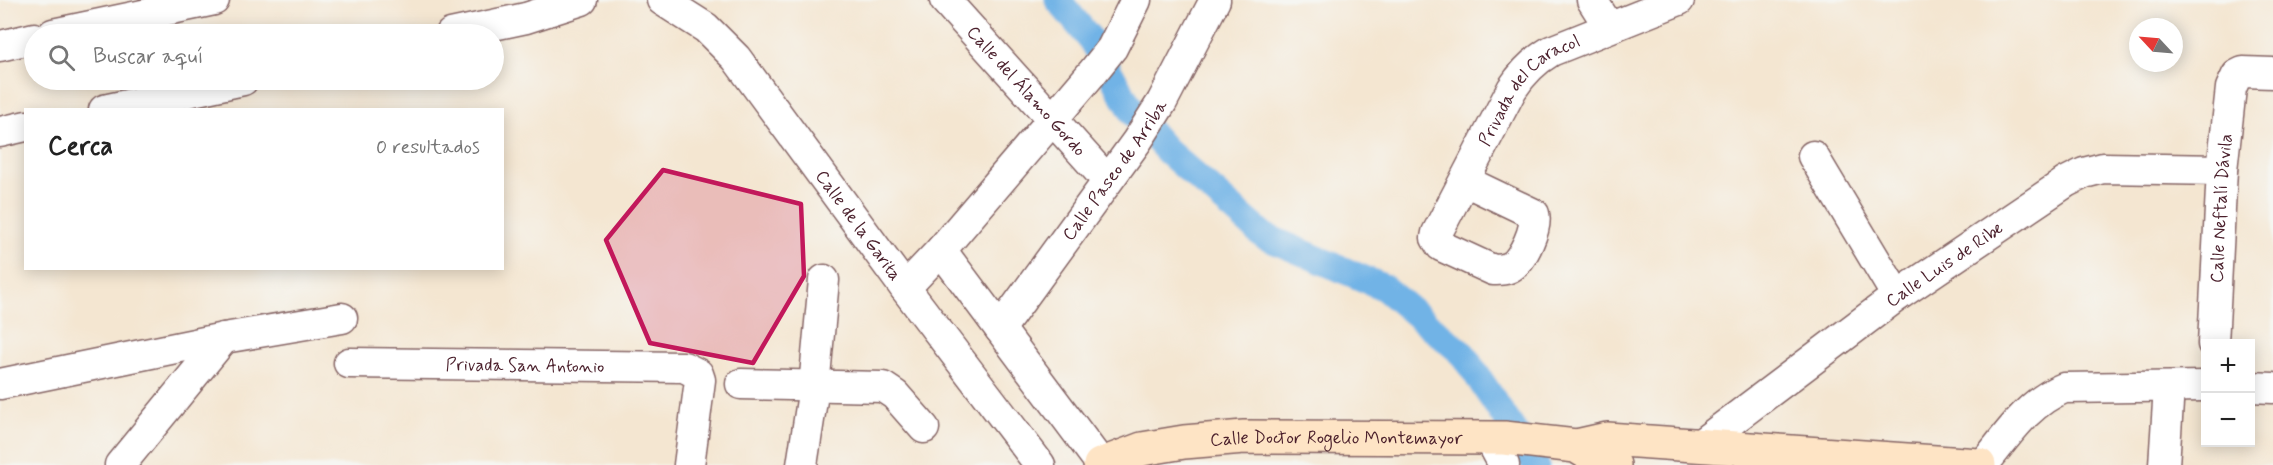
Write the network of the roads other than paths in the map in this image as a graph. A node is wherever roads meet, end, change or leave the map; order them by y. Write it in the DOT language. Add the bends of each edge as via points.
graph roads {
  1 [pos="214,0"];
  2 [pos="582,0"];
  3 [pos="662,0"];
  4 [pos="945,0"];
  5 [pos="1136,0"];
  6 [pos="1215,0"];
  7 [pos="1592,0"];
  8 [pos="1679,0"];
  9 [pos="100,24"];
  10 [pos="498,24"];
  11 [pos="1609,27"];
  12 [pos="24,40"];
  13 [pos="0,46"];
  14 [pos="2273,73"];
  15 [pos="197,90"];
  16 [pos="113,108"];
  17 [pos="1054,119"];
  18 [pos="24,126"];
  19 [pos="0,132"];
  20 [pos="1813,156"];
  21 [pos="2222,170"];
  22 [pos="1107,180"];
  23 [pos="1465,180"];
  24 [pos="941,250"];
  25 [pos="824,280"];
  26 [pos="905,288"];
  27 [pos="1896,296"];
  28 [pos="342,318"];
  29 [pos="1000,329"];
  30 [pos="225,338"];
  31 [pos="2213,339"];
  32 [pos="349,363"];
  33 [pos="0,384"];
  34 [pos="741,384"];
  35 [pos="2201,386"];
  36 [pos="814,387"];
  37 [pos="2169,387"];
  38 [pos="2255,387"];
  39 [pos="2273,388"];
  40 [pos="924,428"];
  41 [pos="1698,446"];
  42 [pos="1499,447"];
  43 [pos="1601,456"];
  44 [pos="120,465"];
  45 [pos="689,465"];
  46 [pos="802,465"];
  47 [pos="1040,465"];
  48 [pos="1100,465"];
  49 [pos="1981,465"];
  50 [pos="2164,465"];
  1 -- 9 [label="street"];
  2 -- 10 [label="street"];
  3 -- 26 [label="street, Calle de la Garita" via="706,28 736,58"];
  4 -- 17 [label="street, Calle del Álamo Gordo"];
  5 -- 17 [label="street" via="1112,48"];
  6 -- 22 [label="street, Calle Paseo de Arriba" via="1162,102"];
  7 -- 11 [label="street"];
  8 -- 11 [label="street, Privada del Caracol"];
  11 -- 23 [label="street, Privada del Caracol" via="1535,60 1512,89"];
  12 -- 13 [label="street"];
  14 -- 21 [label="street, Calle Neftalí Dávila" via="2236,75 2231,88"];
  15 -- 16 [label="street"];
  17 -- 22 [label="street, Calle del Álamo Gordo"];
  17 -- 24 [label="street"];
  18 -- 19 [label="street"];
  20 -- 27 [label="street"];
  21 -- 27 [label="street, Calle Luis de Ribe" via="2103,168 2084,173"];
  21 -- 31 [label="street, Calle Neftalí Dávila"];
  22 -- 29 [label="street, Calle Paseo de Arriba"];
  23 -- 23 [label="street, Privada del Caracol" via="1437,233 1437,242 1493,270 1510,267 1527,244 1535,225 1534,214"];
  24 -- 26 [label="street"];
  24 -- 29 [label="street"];
  25 -- 36 [label="street"];
  26 -- 47 [label="street, Calle de la Garita"];
  27 -- 41 [label="street, Calle Luis de Ribe"];
  28 -- 30 [label="street"];
  29 -- 48 [label="street"];
  30 -- 33 [label="street"];
  30 -- 44 [label="street"];
  32 -- 45 [label="street, Privada San Antonio" via="684,367 698,374 700,380"];
  34 -- 36 [label="street"];
  35 -- 37 [label="street"];
  36 -- 40 [label="street" via="883,387 895,394"];
  36 -- 46 [label="street"];
  37 -- 49 [label="street" via="2064,388 2048,394 2033,405"];
  37 -- 50 [label="street"];
  38 -- 39 [label="street"];
  41 -- 43 [label="street, Calle Doctor Rogelio Montemayor"];
  41 -- 49 [label="street, Calle Doctor Rogelio Montemayor"];
  42 -- 43 [label="street, Calle Doctor Rogelio Montemayor" via="1544,441"];
  42 -- 48 [label="street, Calle Doctor Rogelio Montemayor" via="1244,437 1142,449"];
}
